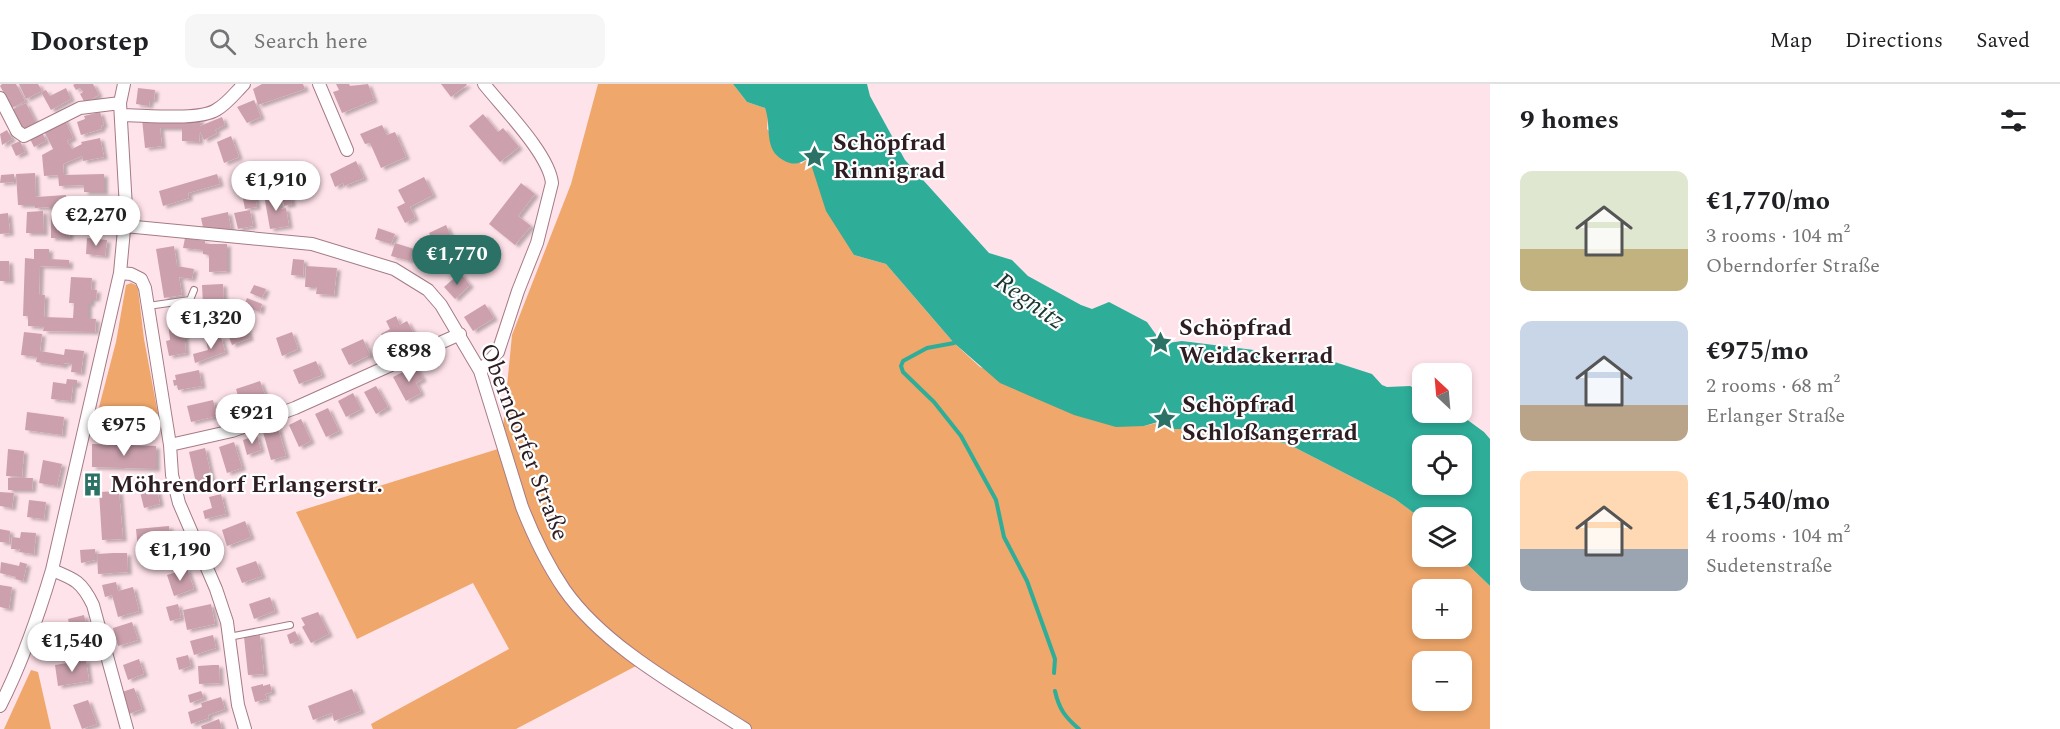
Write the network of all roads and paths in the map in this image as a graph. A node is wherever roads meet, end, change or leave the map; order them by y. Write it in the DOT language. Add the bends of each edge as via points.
graph roads {
  1 [pos="124,84"];
  2 [pos="244,84"];
  3 [pos="319,84"];
  4 [pos="484,84"];
  5 [pos="0,98"];
  6 [pos="121,109"];
  7 [pos="347,150"];
  8 [pos="125,226"];
  9 [pos="120,273"];
  10 [pos="194,290"];
  11 [pos="190,300"];
  12 [pos="148,306"];
  13 [pos="230,322"];
  14 [pos="460,334"];
  15 [pos="480,371"];
  16 [pos="170,445"];
  17 [pos="52,570"];
  18 [pos="290,625"];
  19 [pos="229,637"];
  20 [pos="4,689"];
  21 [pos="0,706"];
  22 [pos="127,729"];
  23 [pos="245,729"];
  24 [pos="746,729"];
  1 -- 6 [label="street"];
  2 -- 6 [label="street" via="217,110 207,114 192,117"];
  3 -- 7 [label="street"];
  4 -- 15 [label="street" via="541,154 552,183 537,243 498,352"];
  5 -- 6 [label="street" via="17,131 24,136 80,108"];
  6 -- 8 [label="street"];
  8 -- 9 [label="street"];
  8 -- 14 [label="street, Oberndorfer Straße" via="312,244 394,268 428,290"];
  9 -- 12 [label="street" via="141,279"];
  9 -- 17 [label="street"];
  10 -- 11 [label="lane"];
  11 -- 12 [label="lane"];
  11 -- 13 [label="lane" via="196,308"];
  12 -- 16 [label="street"];
  14 -- 15 [label="street, Oberndorfer Straße"];
  14 -- 16 [label="street" via="291,410 232,431"];
  15 -- 24 [label="street, Oberndorfer Straße" via="525,516 564,590 608,636 654,671"];
  16 -- 19 [label="street" via="179,503 216,589"];
  17 -- 20 [label="street" via="40,609"];
  17 -- 22 [label="street" via="74,578 86,590"];
  18 -- 19 [label="lane"];
  19 -- 23 [label="street"];
  20 -- 21 [label="street"];
}
